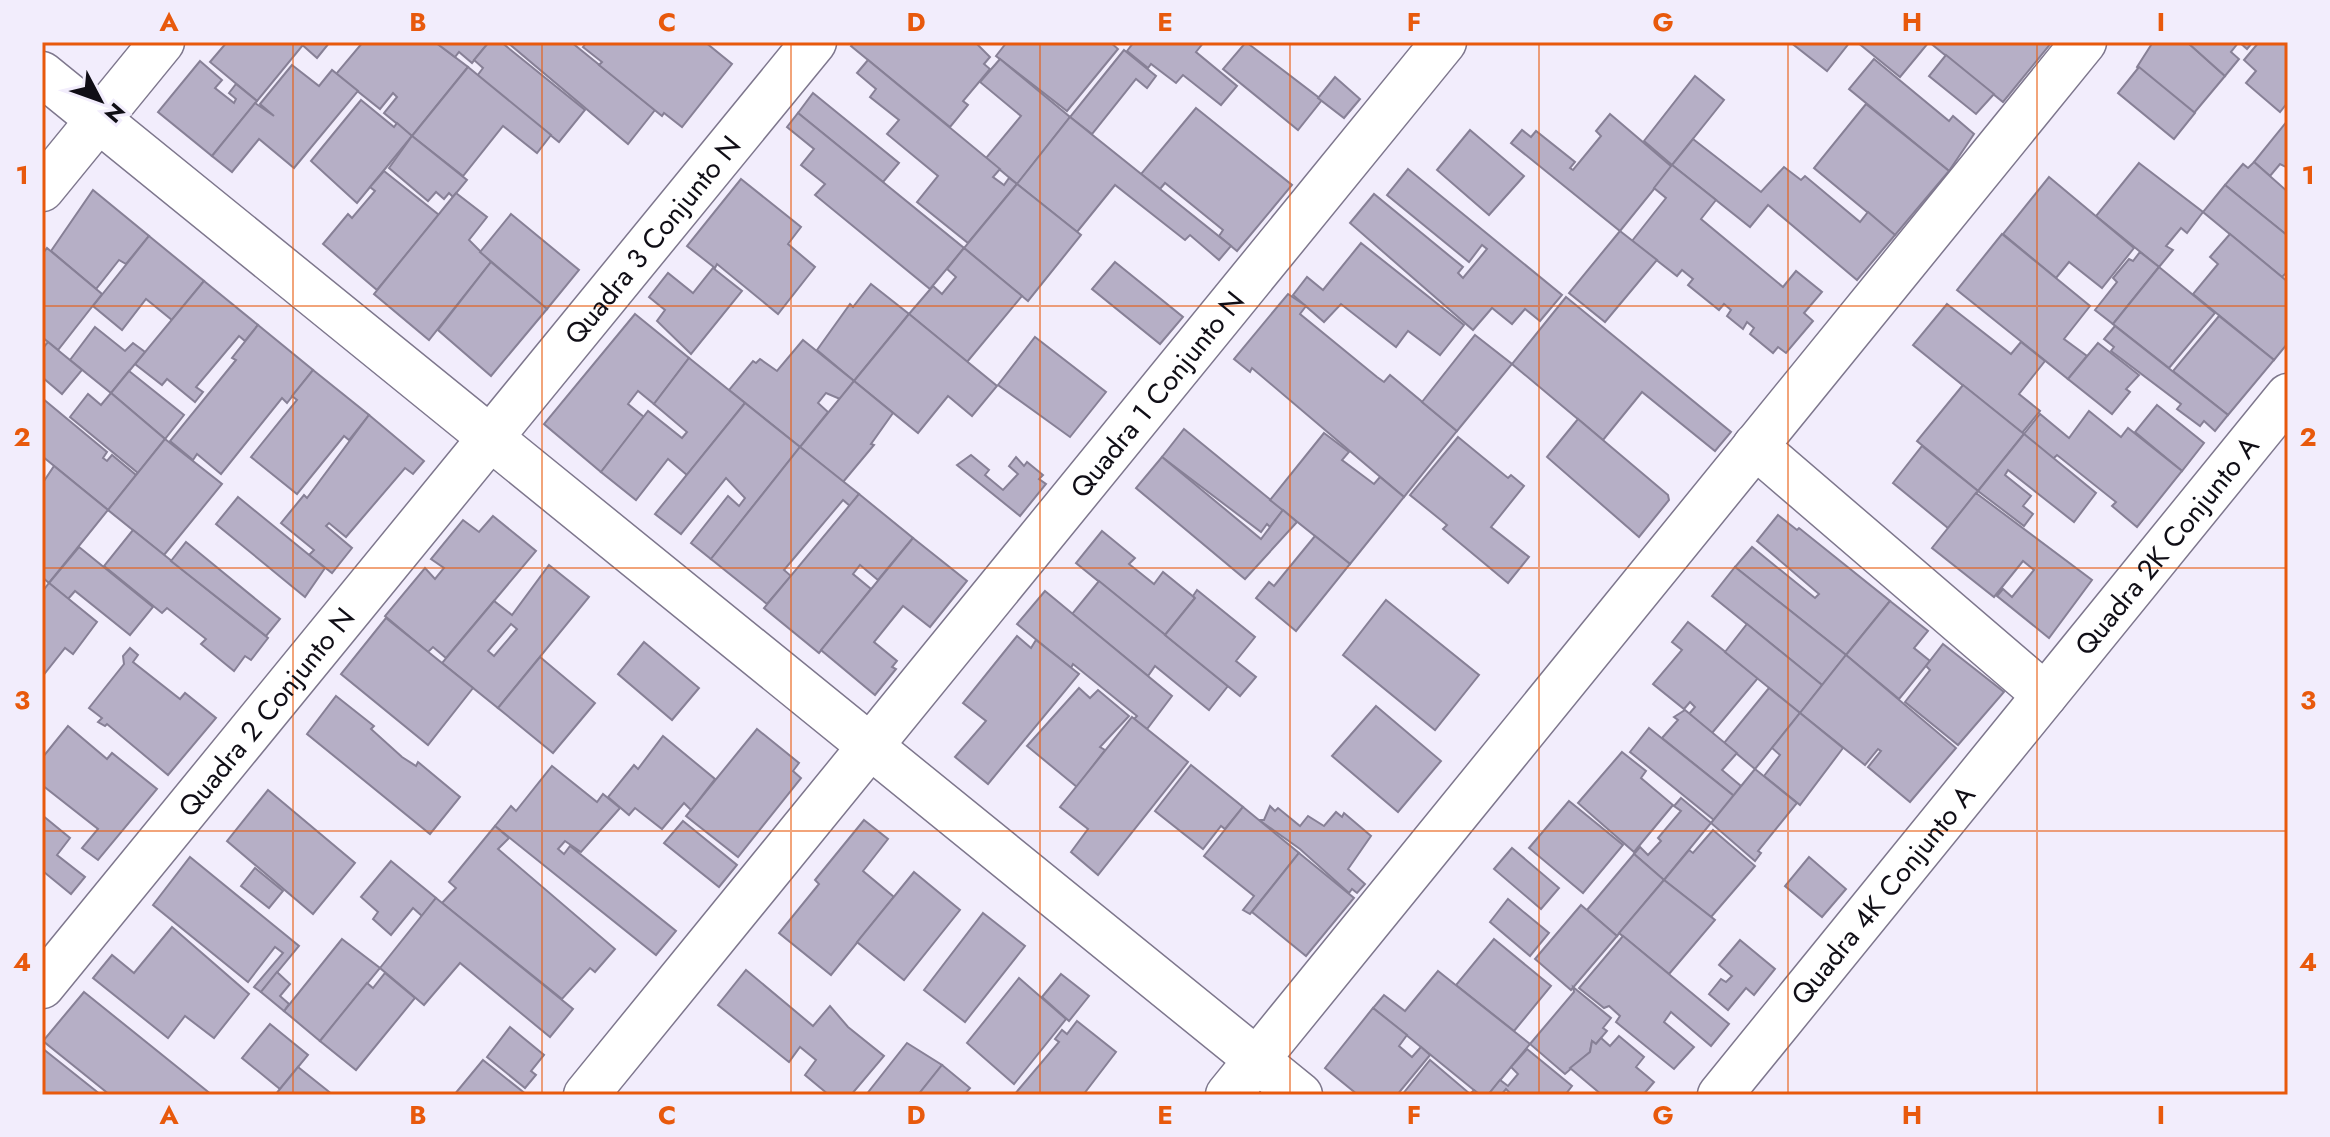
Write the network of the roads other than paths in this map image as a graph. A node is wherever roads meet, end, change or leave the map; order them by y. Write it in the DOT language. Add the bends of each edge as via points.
graph roads {
  1 [pos="162,42"];
  2 [pos="814,42"];
  3 [pos="1444,42"];
  4 [pos="2084,42"];
  5 [pos="42,74"];
  6 [pos="98,120"];
  7 [pos="42,189"];
  8 [pos="2283,412"];
  9 [pos="490,438"];
  10 [pos="1755,446"];
  11 [pos="2045,695"];
  12 [pos="870,747"];
  13 [pos="42,986"];
  14 [pos="1257,1060"];
  15 [pos="586,1095"];
  16 [pos="1228,1095"];
  17 [pos="1300,1095"];
  18 [pos="1720,1095"];
  1 -- 6 [label="street"];
  2 -- 9 [label="street, Quadra 3 Conjunto N"];
  3 -- 12 [label="street, Quadra 1 Conjunto N"];
  4 -- 10 [label="street"];
  5 -- 6 [label="street"];
  6 -- 7 [label="street"];
  6 -- 9 [label="street"];
  8 -- 11 [label="street, Quadra 2K Conjunto A"];
  9 -- 12 [label="street"];
  9 -- 13 [label="street, Quadra 2 Conjunto N"];
  10 -- 11 [label="street"];
  10 -- 14 [label="street"];
  11 -- 18 [label="street, Quadra 4K Conjunto A"];
  12 -- 14 [label="street"];
  12 -- 15 [label="street"];
  14 -- 16 [label="street"];
  14 -- 17 [label="street"];
}
